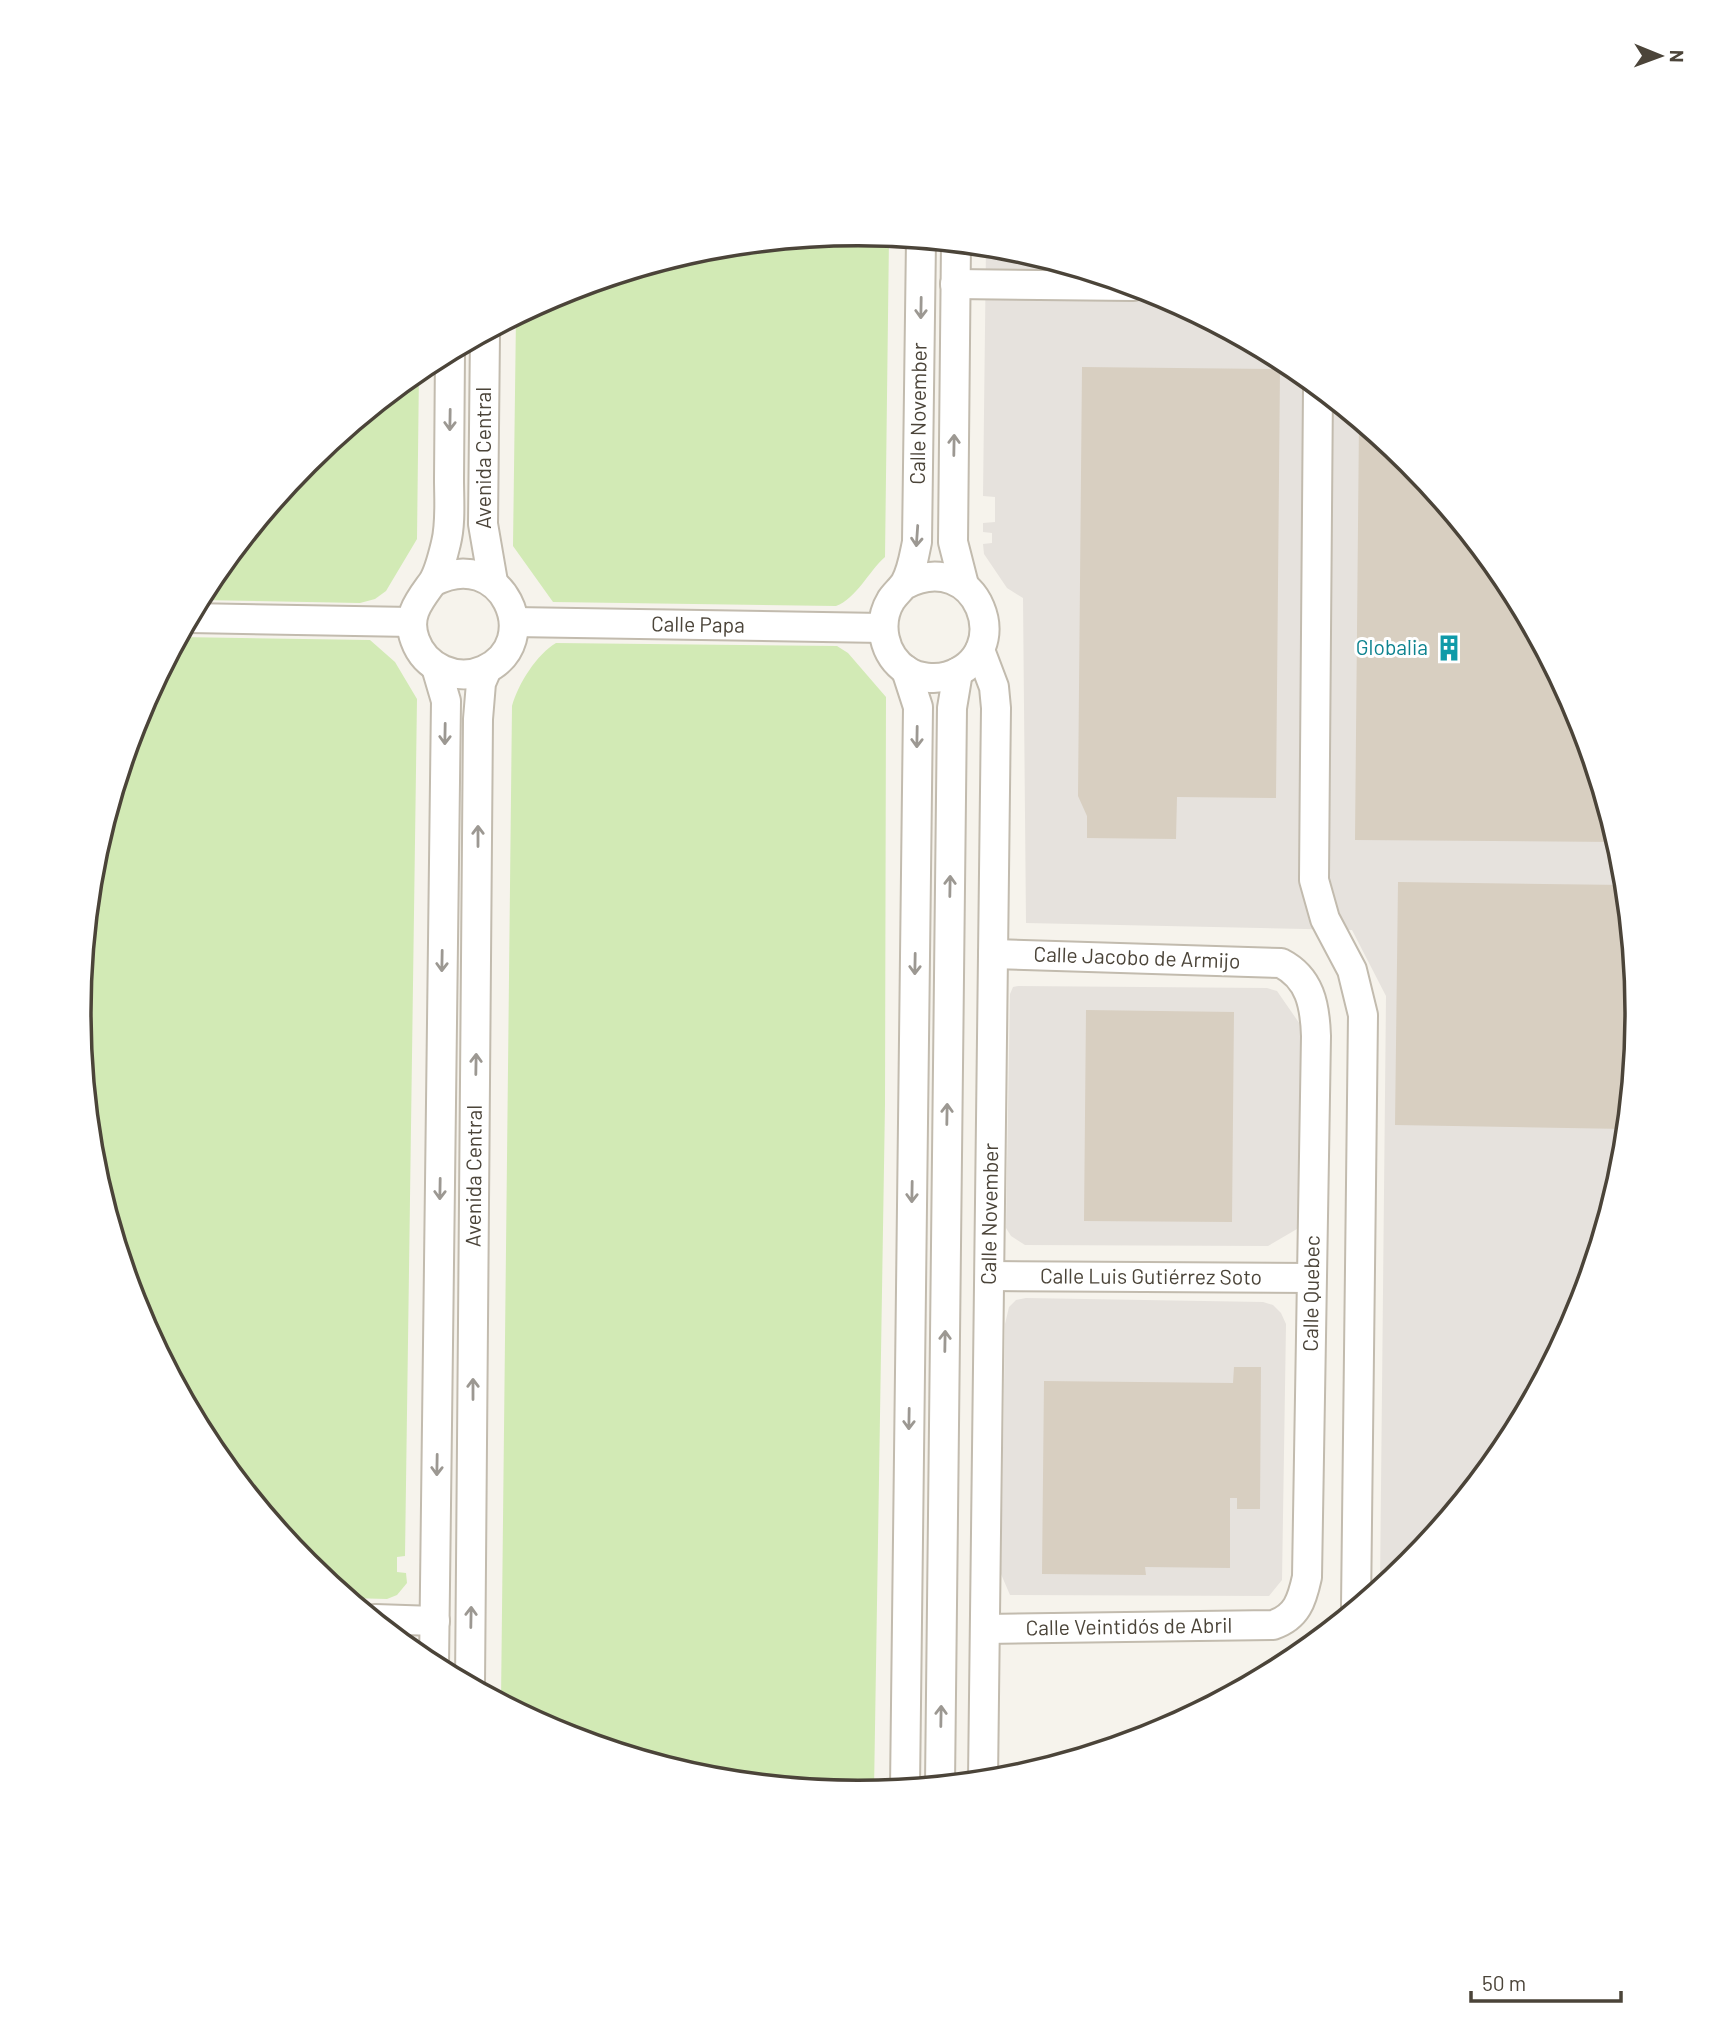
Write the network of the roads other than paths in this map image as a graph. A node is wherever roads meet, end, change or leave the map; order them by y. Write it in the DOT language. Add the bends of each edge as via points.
graph roads {
  1 [pos="921,249"];
  2 [pos="956,253"];
  3 [pos="955,284"];
  4 [pos="1100,285"];
  5 [pos="485,344"];
  6 [pos="450,364"];
  7 [pos="1318,399"];
  8 [pos="433,582"];
  9 [pos="493,582"];
  10 [pos="904,585"];
  11 [pos="964,585"];
  12 [pos="201,618"];
  13 [pos="412,622"];
  14 [pos="514,622"];
  15 [pos="883,628"];
  16 [pos="979,650"];
  17 [pos="436,667"];
  18 [pos="487,669"];
  19 [pos="906,670"];
  20 [pos="958,672"];
  21 [pos="993,954"];
  22 [pos="1281,963"];
  23 [pos="990,1276"];
  24 [pos="1311,1278"];
  25 [pos="1356,1596"];
  26 [pos="388,1619"];
  27 [pos="435,1620"];
  28 [pos="1273,1625"];
  29 [pos="985,1629"];
  30 [pos="434,1652"];
  31 [pos="470,1675"];
  32 [pos="983,1769"];
  33 [pos="940,1775"];
  34 [pos="905,1778"];
  1 -- 10 [label="street, Calle November, one-way" via="917,542"];
  2 -- 3 [label="street, Calle November"];
  3 -- 4 [label="street"];
  11 -- 3 [label="street, Calle November, one-way" via="953,542"];
  5 -- 9 [label="street, Avenida Central" via="483,524"];
  6 -- 8 [label="street, Avenida Central, one-way" via="447,540"];
  7 -- 25 [label="street" via="1314,880 1325,919 1352,970 1363,1015"];
  8 -- 9 [label="street" via="469,573"];
  8 -- 13 [label="street" via="422,593"];
  9 -- 14 [label="street" via="504,593"];
  10 -- 11 [label="street" via="940,576"];
  10 -- 15 [label="street" via="892,597"];
  11 -- 16 [label="street" via="978,601 985,622"];
  12 -- 13 [label="street"];
  13 -- 17 [label="street" via="414,640"];
  14 -- 15 [label="street, Calle Papa"];
  14 -- 18 [label="street" via="507,649"];
  15 -- 19 [label="street" via="886,645"];
  16 -- 20 [label="street"];
  16 -- 21 [label="street, Calle November" via="994,687 996,708"];
  17 -- 18 [label="street" via="461,675"];
  17 -- 27 [label="street, Avenida Central, one-way" via="446,701"];
  31 -- 18 [label="street, Avenida Central, one-way" via="478,719"];
  19 -- 20 [label="street" via="932,678"];
  19 -- 34 [label="street, one-way" via="918,707"];
  33 -- 20 [label="street, Calle November, one-way" via="952,708"];
  21 -- 22 [label="street, Calle Jacobo de Armijo"];
  21 -- 23 [label="street, Calle November"];
  22 -- 24 [label="street, Calle Quebec" via="1303,980 1315,1012"];
  23 -- 24 [label="street, Calle Luis Gutiérrez Soto"];
  23 -- 29 [label="street, Calle November"];
  24 -- 28 [label="street, Calle Quebec" via="1307,1577 1296,1611"];
  26 -- 27 [label="street"];
  27 -- 30 [label="street, Avenida Central"];
  28 -- 29 [label="street, Calle Veintidós de Abril"];
  29 -- 32 [label="street, Calle November"];
}
